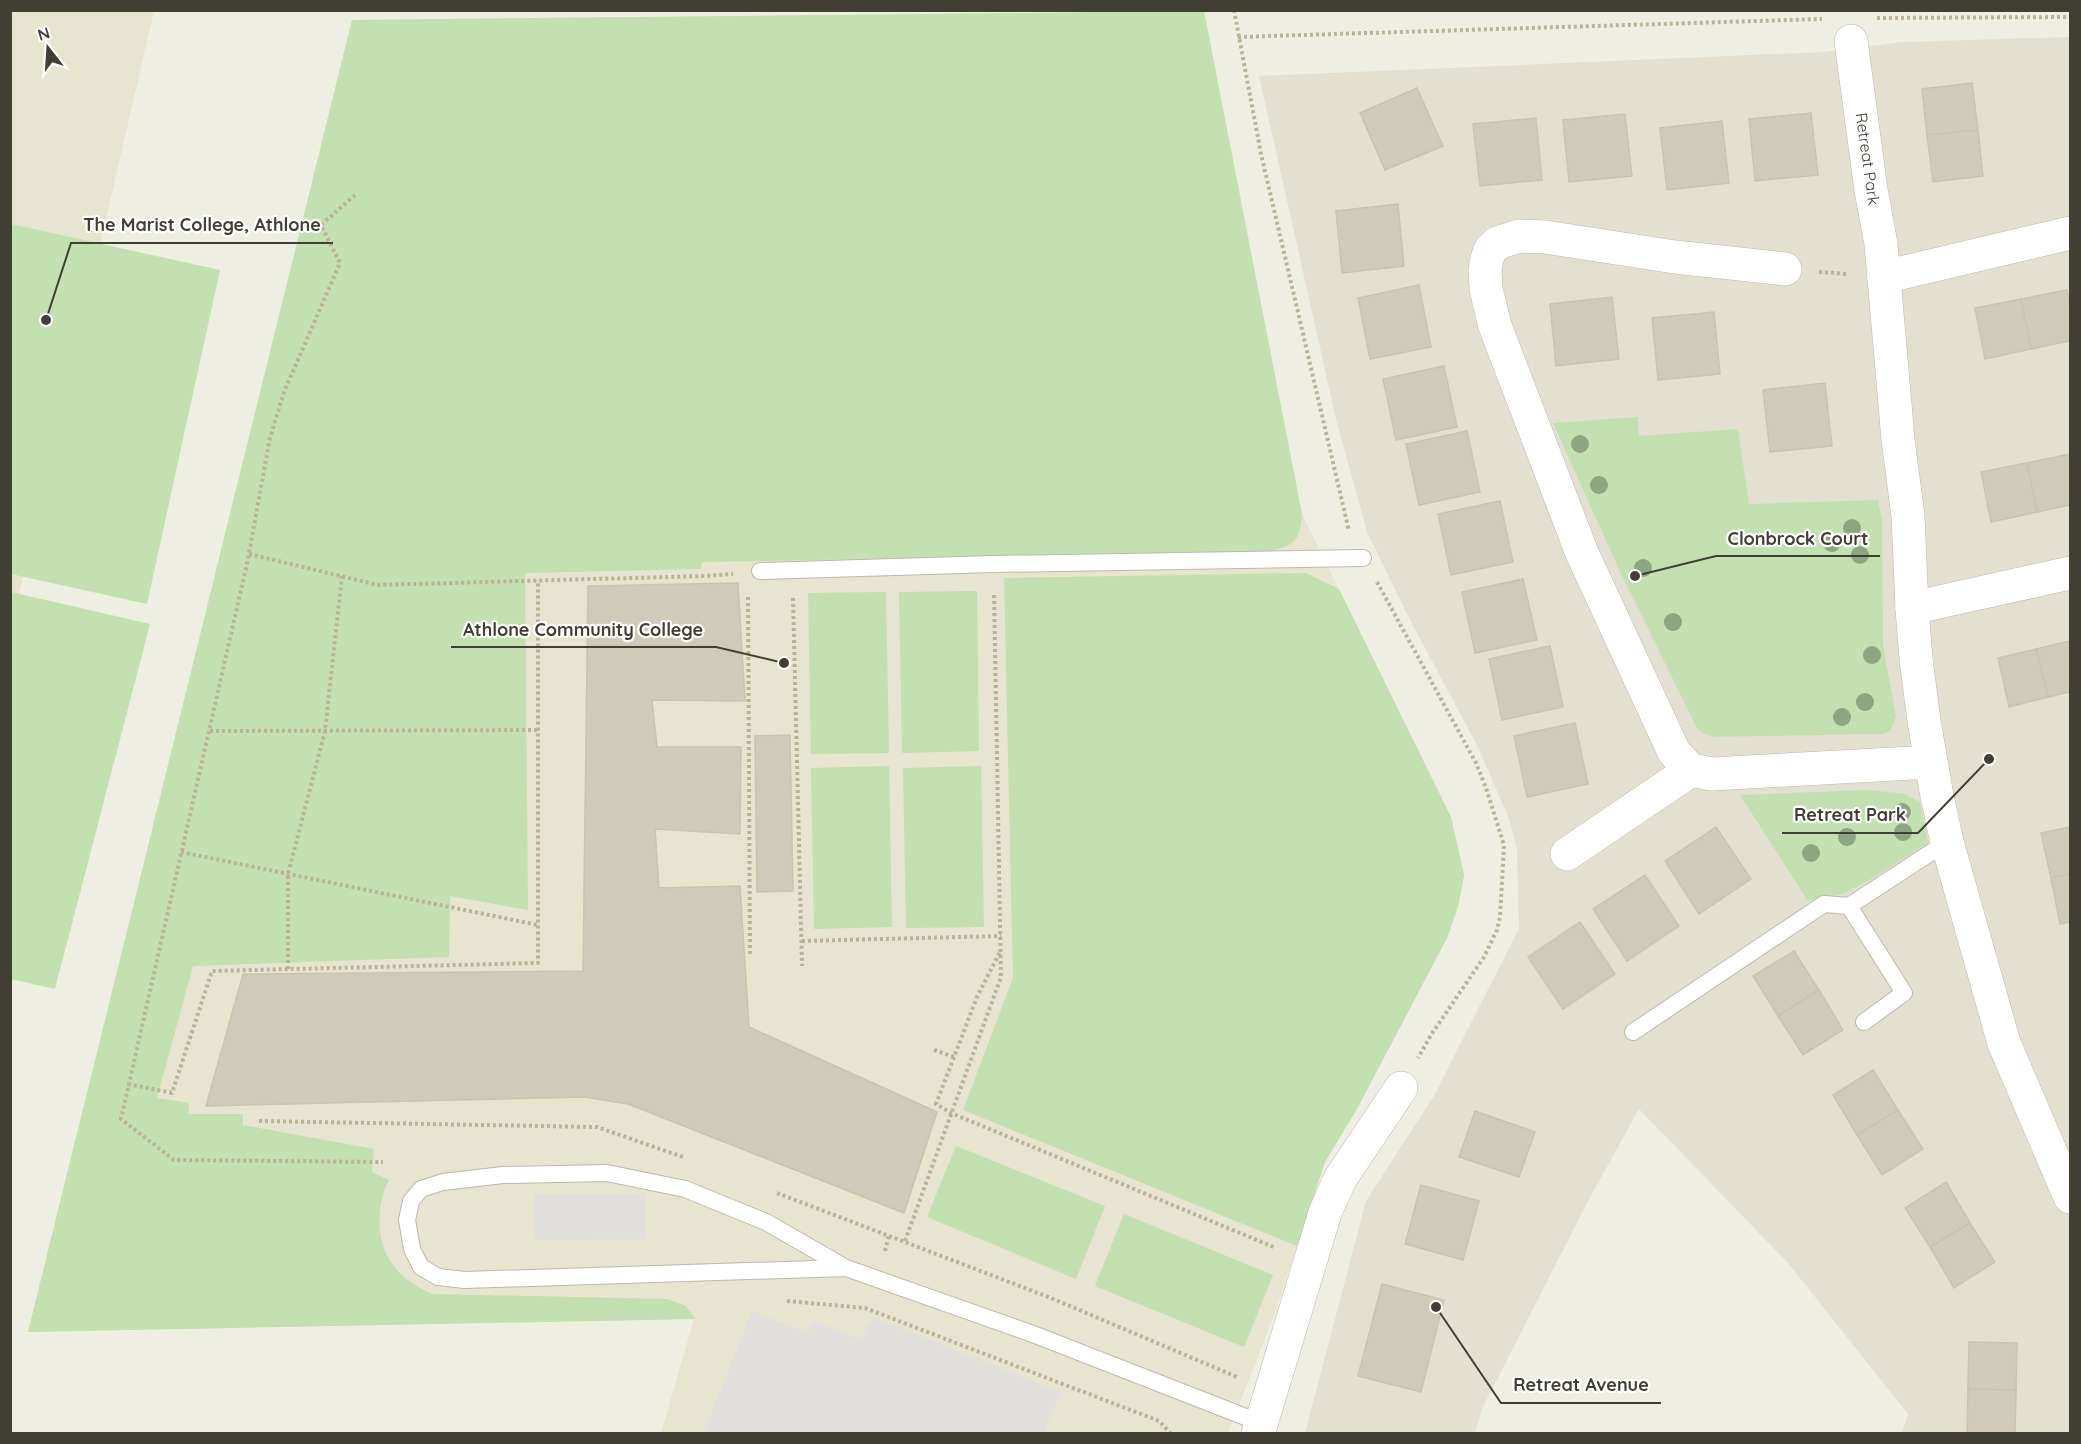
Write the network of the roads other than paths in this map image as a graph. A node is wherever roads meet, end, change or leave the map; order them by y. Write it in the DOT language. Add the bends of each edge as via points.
graph roads {
  1 [pos="1841,30"];
  2 [pos="2070,233"];
  3 [pos="1785,269"];
  4 [pos="1884,277"];
  5 [pos="1363,558"];
  6 [pos="754,572"];
  7 [pos="2070,573"];
  8 [pos="1912,608"];
  9 [pos="1931,762"];
  10 [pos="1691,770"];
  11 [pos="1947,843"];
  12 [pos="1567,854"];
  13 [pos="1849,906"];
  14 [pos="1864,1022"];
  15 [pos="1633,1032"];
  16 [pos="1401,1088"];
  17 [pos="2070,1197"];
  18 [pos="846,1268"];
  19 [pos="1260,1428"];
  1 -- 4 [label="street, Retreat Park"];
  2 -- 4 [label="street"];
  3 -- 10 [label="street" via="1519,236 1497,243 1487,259 1486,289 1495,326 1582,553 1670,745"];
  4 -- 8 [label="street, Retreat Park" via="1908,516"];
  5 -- 6 [label="lane"];
  7 -- 8 [label="street"];
  8 -- 9 [label="street, Retreat Park"];
  9 -- 10 [label="street" via="1728,774"];
  9 -- 11 [label="street, Retreat Park"];
  10 -- 12 [label="street"];
  11 -- 13 [label="lane"];
  11 -- 17 [label="street, Retreat Park" via="2004,1043"];
  13 -- 14 [label="lane" via="1904,993"];
  13 -- 15 [label="lane" via="1824,904"];
  16 -- 19 [label="street" via="1340,1179 1325,1213"];
  18 -- 18 [label="lane" via="465,1280 438,1277 421,1267 412,1249 407,1220 411,1201 421,1189 443,1182 503,1175 607,1173 685,1189 766,1222"];
  18 -- 19 [label="lane" via="1033,1334"];
}
